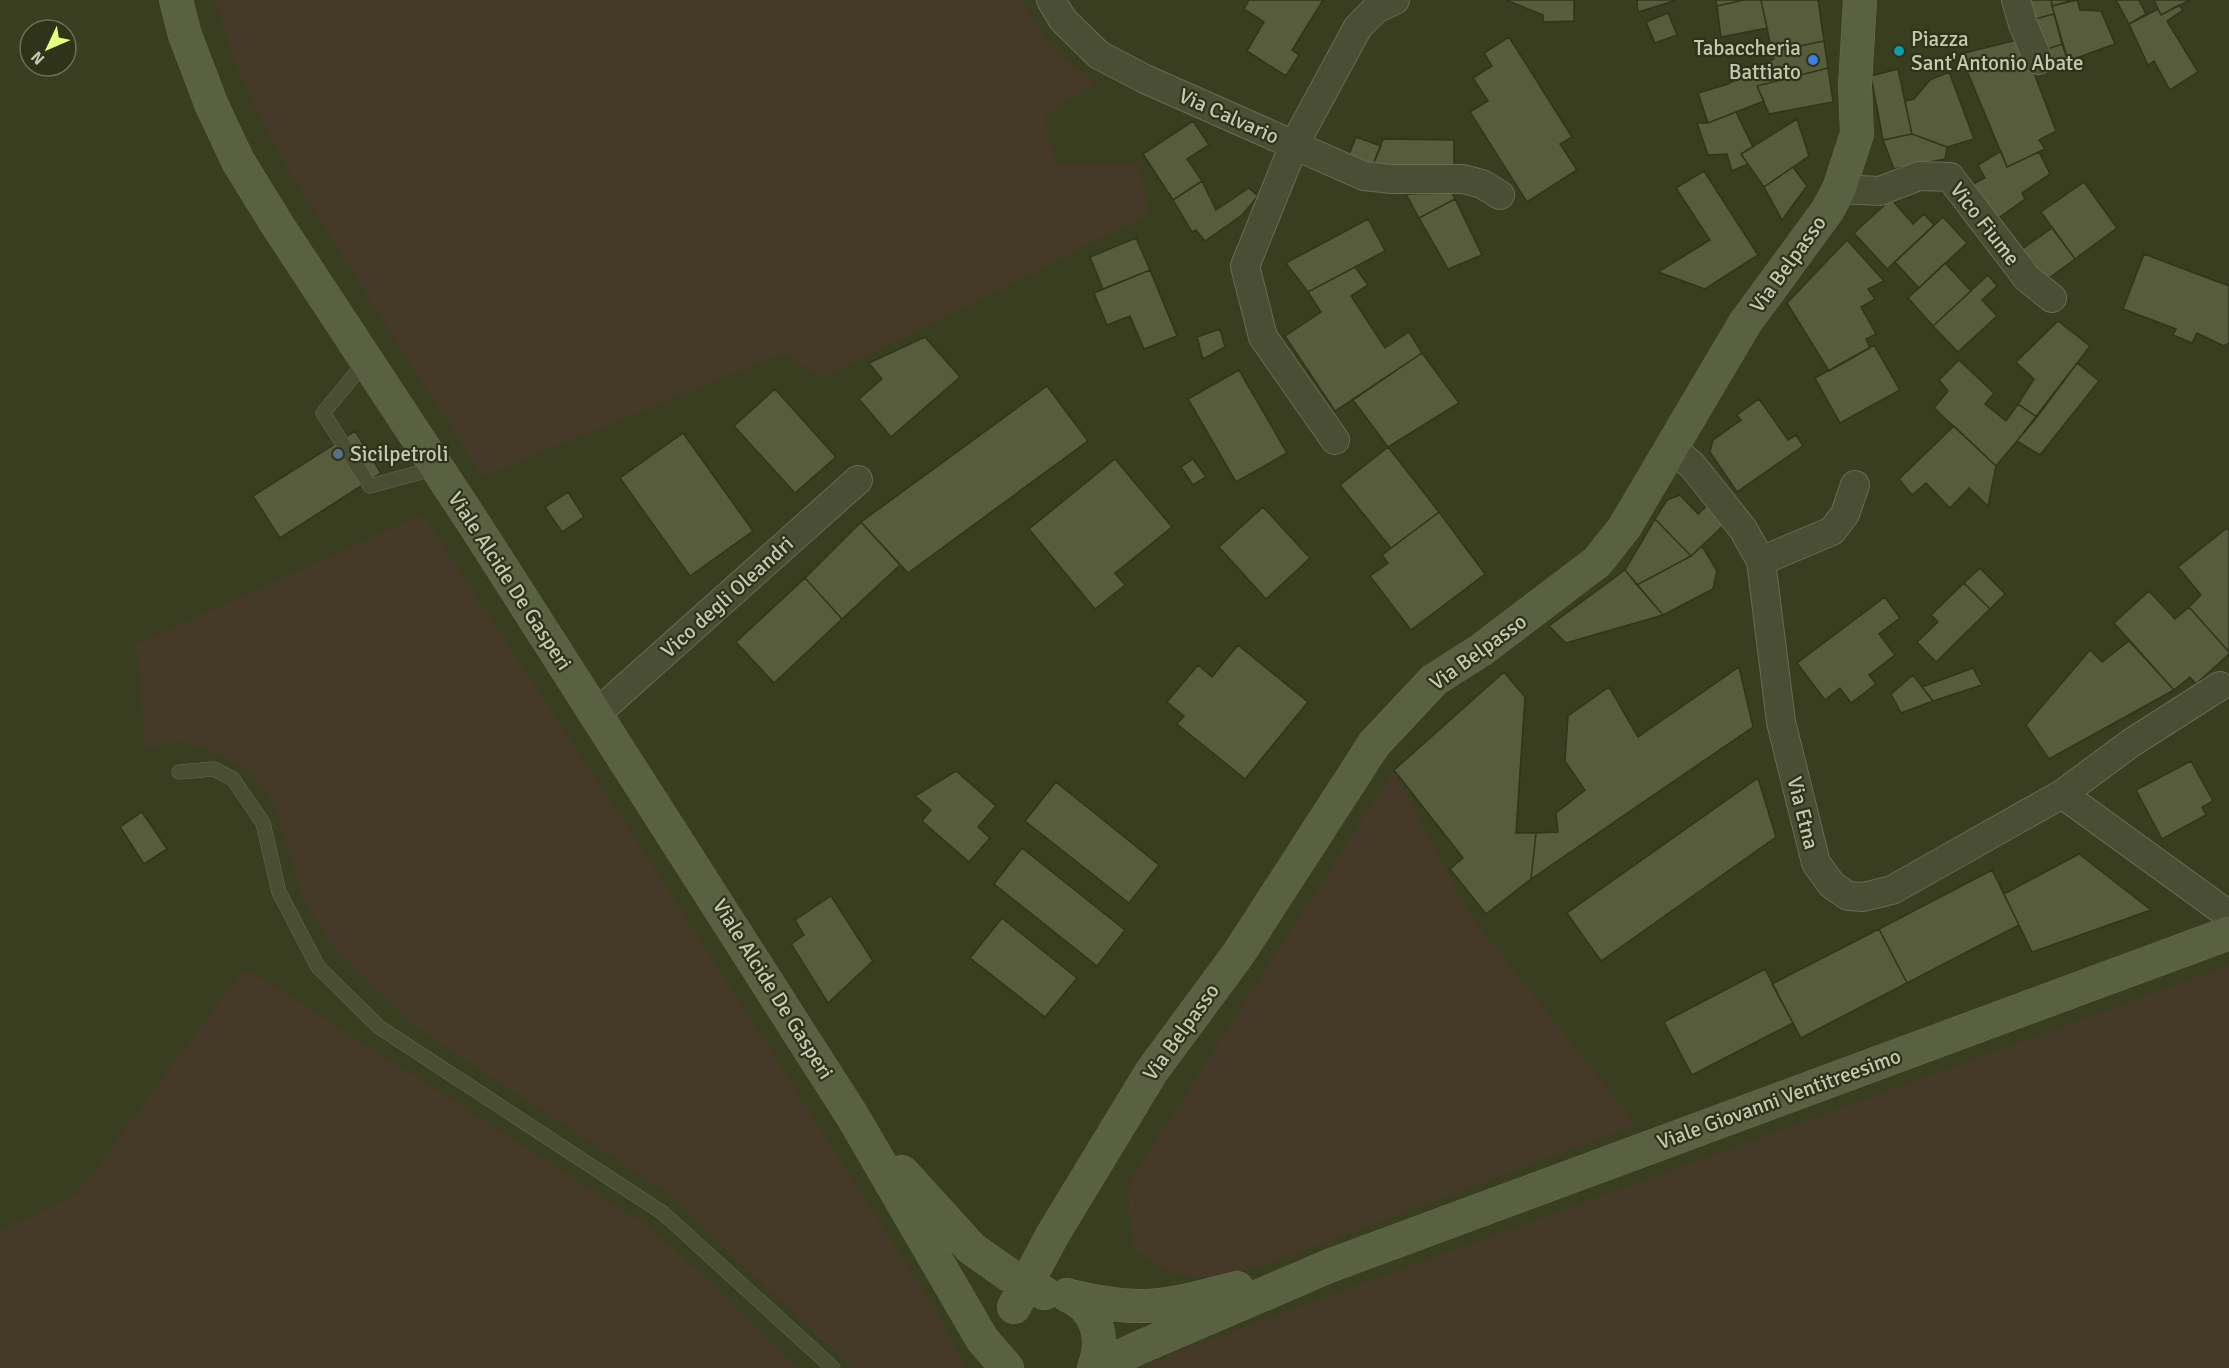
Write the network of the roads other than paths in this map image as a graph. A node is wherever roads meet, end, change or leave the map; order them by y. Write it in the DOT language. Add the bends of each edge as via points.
graph roads {
  1 [pos="176,0"];
  2 [pos="1051,0"];
  3 [pos="1395,0"];
  4 [pos="1860,0"];
  5 [pos="2016,0"];
  6 [pos="2038,60"];
  7 [pos="1294,145"];
  8 [pos="1839,189"];
  9 [pos="1500,195"];
  10 [pos="2052,298"];
  11 [pos="366,361"];
  12 [pos="1335,440"];
  13 [pos="1671,448"];
  14 [pos="436,468"];
  15 [pos="858,480"];
  16 [pos="1855,485"];
  17 [pos="1761,561"];
  18 [pos="2220,686"];
  19 [pos="596,714"];
  20 [pos="179,772"];
  21 [pos="2062,794"];
  22 [pos="2229,915"];
  23 [pos="2229,933"];
  24 [pos="853,1117"];
  25 [pos="1053,1234"];
  26 [pos="971,1248"];
  27 [pos="1329,1266"];
  28 [pos="1039,1295"];
  29 [pos="987,1353"];
  30 [pos="833,1368"];
  31 [pos="1006,1368"];
  32 [pos="1096,1368"];
  1 -- 11 [label="main road, Viale Alcide De Gasperi" via="184,35 238,161"];
  2 -- 7 [label="street, Via Calvario" via="1064,20 1099,55"];
  3 -- 7 [label="street, Via Calvario" via="1376,9 1358,27"];
  4 -- 8 [label="main road, Via Belpasso" via="1855,86 1857,134"];
  5 -- 6 [label="street"];
  7 -- 9 [label="street" via="1364,176 1463,179"];
  7 -- 12 [label="street" via="1245,266 1263,337"];
  8 -- 10 [label="street, Vico Fiume" via="1880,191 1919,176 1950,177 2026,278"];
  8 -- 13 [label="main road, Via Belpasso" via="1827,212 1745,323"];
  11 -- 14 [label="main road, Viale Alcide De Gasperi"];
  11 -- 14 [label="lane" via="323,413 370,486"];
  13 -- 17 [label="street, Via Etna" via="1692,465 1743,529"];
  13 -- 25 [label="main road, Via Belpasso" via="1624,528 1597,561 1481,650 1434,680 1374,744 1239,953 1152,1071"];
  14 -- 19 [label="main road, Viale Alcide De Gasperi"];
  15 -- 19 [label="street, Vico degli Oleandri"];
  16 -- 17 [label="street" via="1845,514 1832,531"];
  17 -- 21 [label="street, Via Etna" via="1781,722 1816,862 1832,885 1848,897 1893,890"];
  18 -- 21 [label="street, Via Etna" via="2131,743"];
  19 -- 24 [label="main road, Viale Alcide De Gasperi"];
  20 -- 30 [label="lane" via="213,769 233,779 263,823 279,892 318,967 380,1027 663,1213"];
  21 -- 22 [label="street"];
  23 -- 27 [label="main road, Viale Giovanni Ventitreesimo"];
  24 -- 26 [label="main road"];
  24 -- 29 [label="main road"];
  25 -- 26 [label="main road" via="1032,1248 1009,1254"];
  25 -- 28 [label="main road, Via Belpasso"];
  26 -- 28 [label="main road"];
  27 -- 28 [label="main road" via="1196,1298 1142,1306"];
  27 -- 32 [label="main road"];
  28 -- 31 [label="main road, Via Belpasso" via="1005,1321 1000,1352"];
  28 -- 32 [label="main road" via="1084,1306 1095,1320 1101,1336"];
  29 -- 31 [label="main road"];
}
